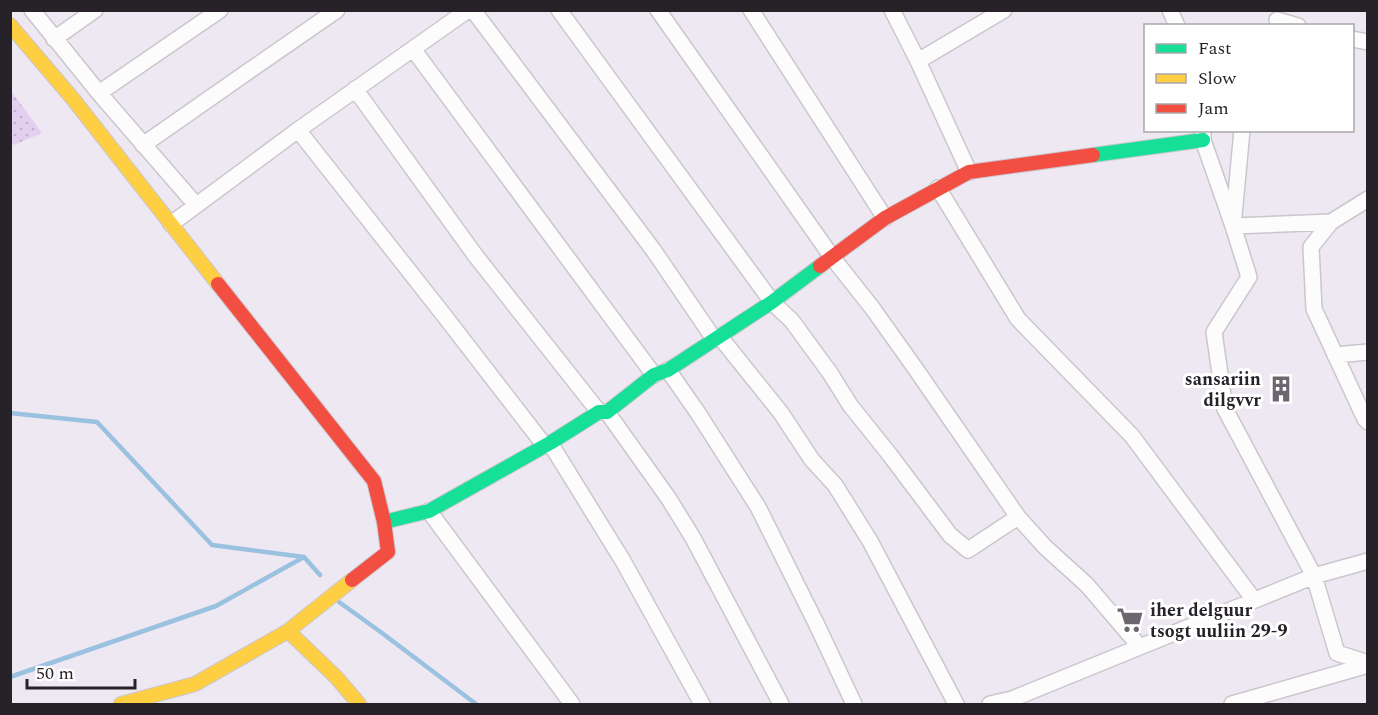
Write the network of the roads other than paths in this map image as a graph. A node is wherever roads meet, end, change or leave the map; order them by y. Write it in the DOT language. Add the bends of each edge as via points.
graph roads {
  1 [pos="32,10"];
  2 [pos="94,10"];
  3 [pos="220,10"];
  4 [pos="337,10"];
  5 [pos="468,10"];
  6 [pos="473,10"];
  7 [pos="559,10"];
  8 [pos="658,10"];
  9 [pos="751,10"];
  10 [pos="892,10"];
  11 [pos="1004,10"];
  12 [pos="1170,10"];
  13 [pos="1275,19"];
  14 [pos="1176,24"];
  15 [pos="1291,24"];
  16 [pos="10,25"];
  17 [pos="54,39"];
  18 [pos="413,49"];
  19 [pos="918,61"];
  20 [pos="355,89"];
  21 [pos="99,93"];
  22 [pos="297,130"];
  23 [pos="1242,132"];
  24 [pos="1203,135"];
  25 [pos="143,146"];
  26 [pos="969,172"];
  27 [pos="938,188"];
  28 [pos="1365,202"];
  29 [pos="196,205"];
  30 [pos="885,218"];
  31 [pos="1331,222"];
  32 [pos="171,224"];
  33 [pos="1233,226"];
  34 [pos="832,257"];
  35 [pos="772,302"];
  36 [pos="717,338"];
  37 [pos="1368,352"];
  38 [pos="1335,355"];
  39 [pos="661,372"];
  40 [pos="603,412"];
  41 [pos="1368,422"];
  42 [pos="548,445"];
  43 [pos="429,512"];
  44 [pos="1018,517"];
  45 [pos="384,522"];
  46 [pos="1368,561"];
  47 [pos="1314,576"];
  48 [pos="1254,600"];
  49 [pos="288,631"];
  50 [pos="1140,647"];
  51 [pos="1368,664"];
  52 [pos="121,705"];
  53 [pos="359,705"];
  54 [pos="572,705"];
  55 [pos="702,705"];
  56 [pos="781,705"];
  57 [pos="854,705"];
  58 [pos="956,705"];
  59 [pos="990,705"];
  60 [pos="1232,705"];
  1 -- 17 [label="street"];
  2 -- 17 [label="street"];
  3 -- 21 [label="street"];
  4 -- 25 [label="street"];
  5 -- 18 [label="street"];
  6 -- 36 [label="street"];
  7 -- 35 [label="street"];
  8 -- 34 [label="street"];
  9 -- 30 [label="street"];
  10 -- 19 [label="street"];
  11 -- 19 [label="street"];
  12 -- 14 [label="street"];
  13 -- 15 [label="street"];
  16 -- 32 [label="street"];
  17 -- 21 [label="street"];
  18 -- 20 [label="street"];
  18 -- 39 [label="street"];
  19 -- 26 [label="street"];
  20 -- 22 [label="street"];
  20 -- 40 [label="street" via="475,255"];
  21 -- 25 [label="street"];
  22 -- 29 [label="street"];
  22 -- 42 [label="street"];
  23 -- 33 [label="street"];
  24 -- 26 [label="street"];
  24 -- 33 [label="street"];
  25 -- 29 [label="street"];
  26 -- 27 [label="street"];
  27 -- 30 [label="street"];
  27 -- 48 [label="street" via="1018,319 1132,436"];
  28 -- 31 [label="street"];
  29 -- 32 [label="street"];
  30 -- 34 [label="street"];
  31 -- 33 [label="street"];
  31 -- 38 [label="street" via="1311,247 1314,309"];
  32 -- 45 [label="street" via="374,481"];
  33 -- 47 [label="street" via="1249,277 1214,332 1225,409"];
  34 -- 35 [label="street"];
  34 -- 44 [label="street" via="873,309"];
  35 -- 36 [label="street"];
  35 -- 44 [label="street" via="792,321 850,405 959,543 968,550"];
  36 -- 39 [label="street"];
  36 -- 58 [label="street" via="835,485 870,541"];
  37 -- 38 [label="street"];
  38 -- 41 [label="street"];
  39 -- 40 [label="street"];
  39 -- 57 [label="street" via="698,413 758,507"];
  40 -- 42 [label="street"];
  40 -- 56 [label="street" via="669,499 693,538"];
  42 -- 43 [label="street"];
  42 -- 55 [label="street" via="623,561"];
  43 -- 45 [label="street"];
  43 -- 54 [label="street"];
  44 -- 50 [label="street" via="1045,548 1087,585"];
  45 -- 49 [label="street" via="388,552"];
  46 -- 47 [label="street"];
  47 -- 48 [label="street"];
  47 -- 51 [label="street" via="1337,653"];
  48 -- 50 [label="street"];
  49 -- 52 [label="street" via="195,684"];
  49 -- 53 [label="street" via="336,676"];
  50 -- 59 [label="street"];
  51 -- 60 [label="street"];
}
